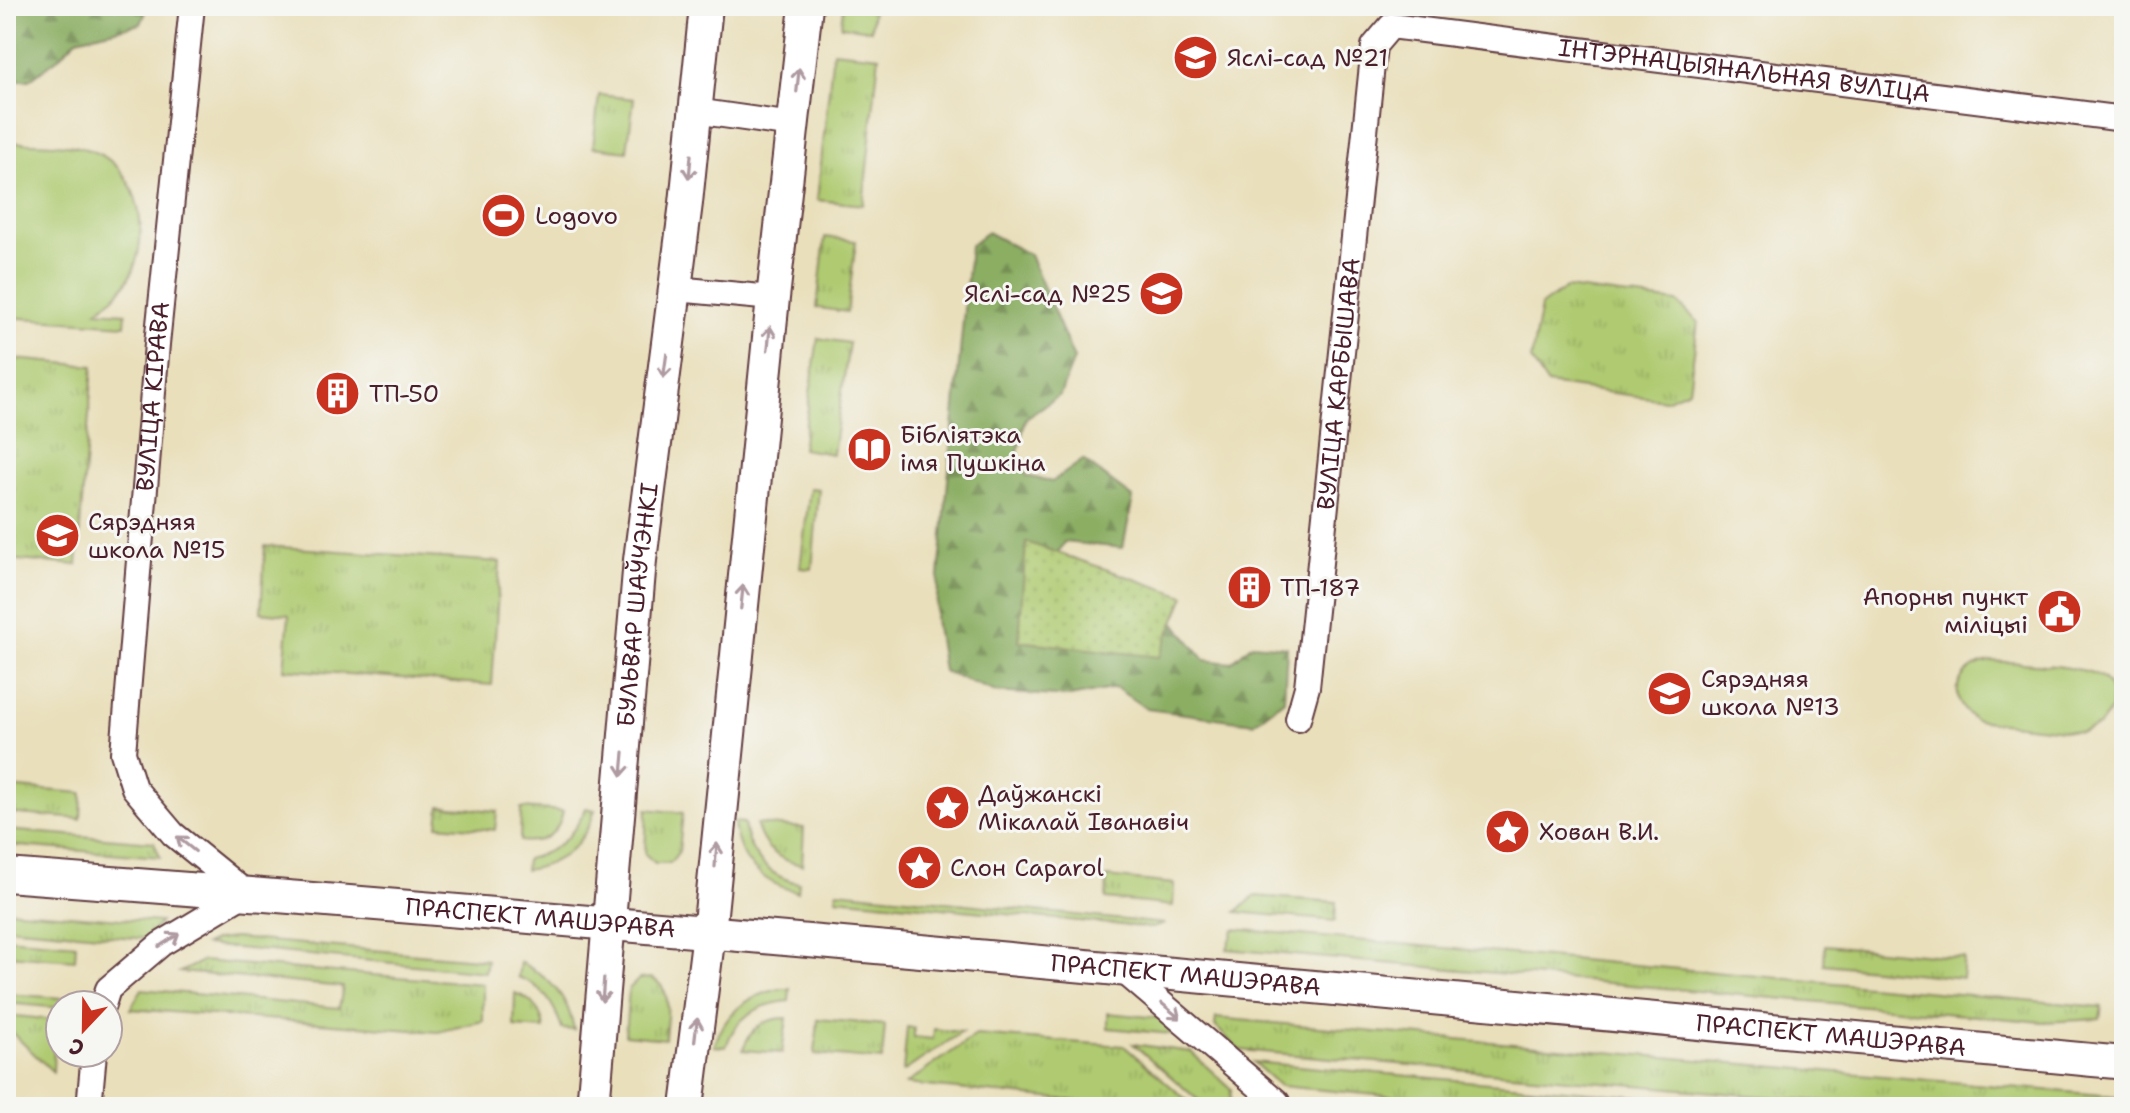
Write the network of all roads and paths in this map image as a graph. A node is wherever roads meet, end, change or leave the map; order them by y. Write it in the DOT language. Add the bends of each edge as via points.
graph roads {
  1 [pos="192,6"];
  2 [pos="706,6"];
  3 [pos="806,6"];
  4 [pos="1374,46"];
  5 [pos="695,111"];
  6 [pos="2124,119"];
  7 [pos="793,125"];
  8 [pos="676,289"];
  9 [pos="773,298"];
  10 [pos="1298,719"];
  11 [pos="6,875"];
  12 [pos="246,893"];
  13 [pos="607,924"];
  14 [pos="709,933"];
  15 [pos="1120,968"];
  16 [pos="114,989"];
  17 [pos="2124,1063"];
  18 [pos="93,1069"];
  19 [pos="1277,1104"];
  20 [pos="89,1107"];
  21 [pos="593,1107"];
  22 [pos="687,1107"];
  12 -- 1 [label="street, ВУЛІЦА КІРАВА, one-way" via="173,834 134,788 123,753"];
  2 -- 5 [label="main road, БУЛЬВАР ШАЎЧЭНКІ"];
  7 -- 3 [label="main road, one-way"];
  4 -- 6 [label="street, ІНТЭРНАЦЫЯНАЛЬНАЯ ВУЛІЦА" via="1391,26"];
  4 -- 10 [label="street, ВУЛІЦА КАРБЫШАВА" via="1308,671"];
  5 -- 7 [label="street"];
  5 -- 8 [label="main road, БУЛЬВАР ШАЎЧЭНКІ, one-way"];
  7 -- 9 [label="main road"];
  8 -- 9 [label="street"];
  8 -- 13 [label="main road, БУЛЬВАР ШАЎЧЭНКІ, one-way" via="640,560"];
  14 -- 9 [label="main road, one-way"];
  11 -- 12 [label="main road, ПРАСПЕКТ МАШЭРАВА"];
  12 -- 13 [label="main road, ПРАСПЕКТ МАШЭРАВА"];
  16 -- 12 [label="street, one-way" via="161,944"];
  13 -- 14 [label="main road, ПРАСПЕКТ МАШЭРАВА"];
  13 -- 21 [label="main road, БУЛЬВАР ШАЎЧЭНКІ, one-way"];
  14 -- 15 [label="main road, ПРАСПЕКТ МАШЭРАВА"];
  22 -- 14 [label="main road, one-way"];
  15 -- 17 [label="main road, ПРАСПЕКТ МАШЭРАВА"];
  15 -- 19 [label="street, one-way"];
  18 -- 20 [label="street"];
}
